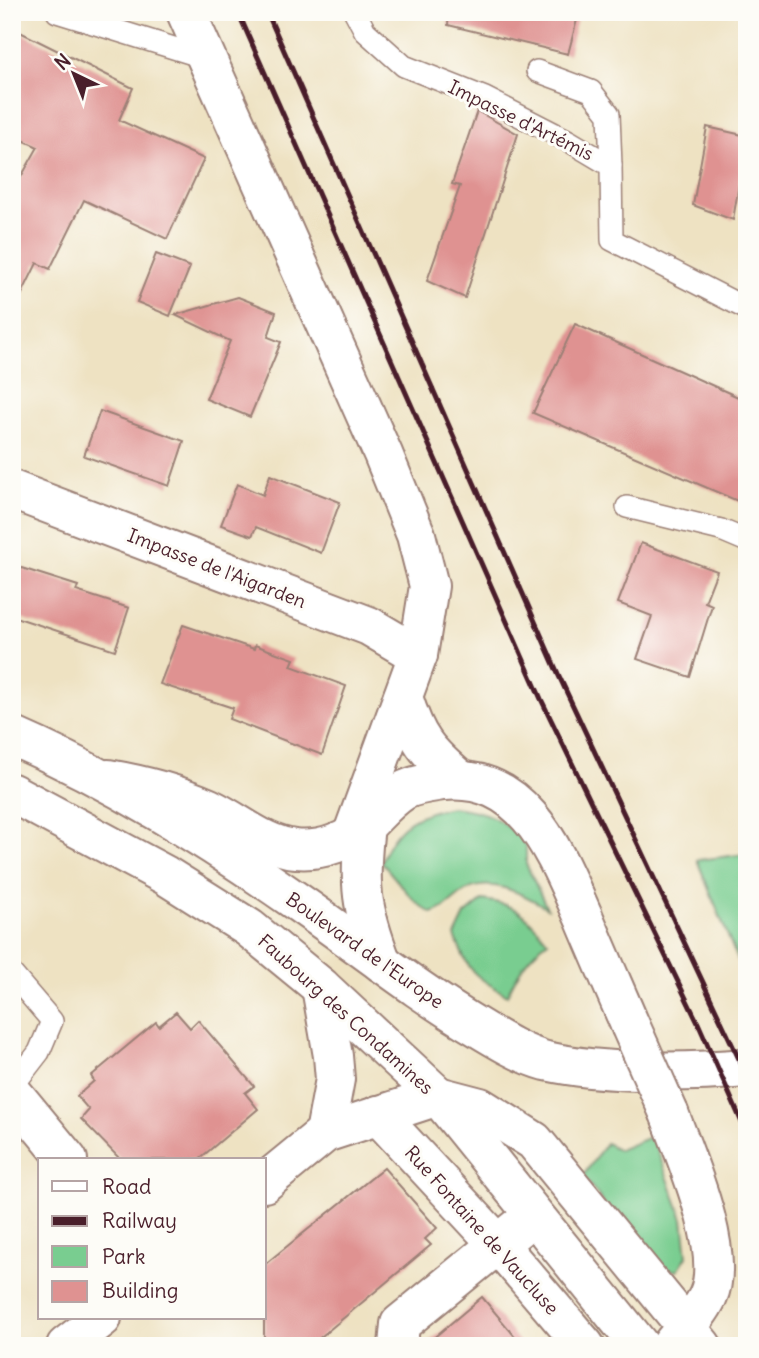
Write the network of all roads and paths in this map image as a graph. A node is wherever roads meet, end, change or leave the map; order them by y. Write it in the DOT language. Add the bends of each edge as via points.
graph roads {
  1 [pos="57,12"];
  2 [pos="186,12"];
  3 [pos="355,12"];
  4 [pos="206,58"];
  5 [pos="537,71"];
  6 [pos="611,166"];
  7 [pos="747,309"];
  8 [pos="12,490"];
  9 [pos="626,508"];
  10 [pos="747,541"];
  11 [pos="418,655"];
  12 [pos="403,697"];
  13 [pos="12,736"];
  14 [pos="101,778"];
  15 [pos="460,780"];
  16 [pos="12,793"];
  17 [pos="359,830"];
  18 [pos="382,963"];
  19 [pos="12,974"];
  20 [pos="321,987"];
  21 [pos="747,1068"];
  22 [pos="12,1090"];
  23 [pos="438,1096"];
  24 [pos="379,1115"];
  25 [pos="325,1133"];
  26 [pos="66,1158"];
  27 [pos="266,1181"];
  28 [pos="595,1216"];
  29 [pos="535,1217"];
  30 [pos="498,1242"];
  31 [pos="99,1320"];
  32 [pos="687,1339"];
  33 [pos="66,1346"];
  34 [pos="398,1346"];
  35 [pos="585,1346"];
  36 [pos="640,1346"];
  1 -- 4 [label="lane"];
  2 -- 4 [label="street"];
  3 -- 6 [label="lane, Impasse d'Artémis" via="365,31 404,66 485,98"];
  4 -- 11 [label="street" via="416,535 429,586"];
  5 -- 6 [label="lane" via="591,91 610,114"];
  6 -- 7 [label="lane, Impasse d'Artémis" via="612,240"];
  8 -- 11 [label="street, Impasse de l'Aigarden" via="369,626"];
  9 -- 10 [label="lane" via="721,530"];
  11 -- 12 [label="street"];
  12 -- 15 [label="street" via="411,722 431,755"];
  12 -- 17 [label="street"];
  13 -- 14 [label="street, Boulevard de l'Europe"];
  14 -- 17 [label="street" via="152,787 211,809 264,841 296,849 330,846"];
  14 -- 18 [label="street, Boulevard de l'Europe" via="221,850"];
  15 -- 17 [label="street" via="424,783 403,792"];
  15 -- 32 [label="street, bridge" via="480,782 508,796 530,816 556,856 669,1114 707,1223 712,1253 709,1294"];
  16 -- 20 [label="street, Faubourg des Condamines" via="175,881 249,928"];
  17 -- 18 [label="street" via="360,890"];
  18 -- 21 [label="street, Boulevard de l'Europe" via="457,1015 543,1060 651,1070"];
  19 -- 22 [label="lane" via="52,1020 39,1052"];
  20 -- 23 [label="street, Faubourg des Condamines"];
  20 -- 25 [label="street" via="334,1079"];
  22 -- 26 [label="street"];
  23 -- 24 [label="street"];
  23 -- 28 [label="street" via="480,1107 534,1141"];
  23 -- 29 [label="street, Faubourg des Condamines"];
  24 -- 25 [label="street"];
  24 -- 30 [label="street, Rue Fontaine de Vaucluse"];
  25 -- 27 [label="street"];
  28 -- 29 [label="street" via="569,1210"];
  28 -- 32 [label="street"];
  29 -- 30 [label="street"];
  29 -- 36 [label="street, Faubourg des Condamines"];
  30 -- 34 [label="street" via="400,1324"];
  30 -- 35 [label="street, Rue Fontaine de Vaucluse"];
  31 -- 33 [label="street"];
}
